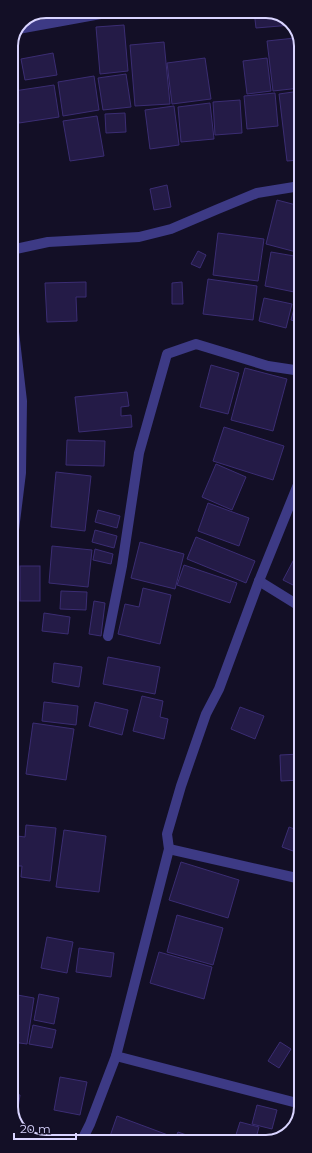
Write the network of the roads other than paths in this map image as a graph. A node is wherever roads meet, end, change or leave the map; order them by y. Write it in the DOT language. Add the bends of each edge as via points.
graph roads {
  1 [pos="78,18"];
  2 [pos="25,28"];
  3 [pos="294,187"];
  4 [pos="18,248"];
  5 [pos="18,366"];
  6 [pos="294,370"];
  7 [pos="294,494"];
  8 [pos="18,497"];
  9 [pos="259,581"];
  10 [pos="294,603"];
  11 [pos="108,636"];
  12 [pos="169,849"];
  13 [pos="294,877"];
  14 [pos="116,1056"];
  15 [pos="294,1102"];
  16 [pos="85,1135"];
  1 -- 2 [label="street"];
  3 -- 4 [label="street" via="257,193 171,229 139,237 48,242"];
  5 -- 8 [label="street" via="22,401"];
  6 -- 11 [label="street" via="268,366 196,344 167,354 139,453 122,566"];
  7 -- 9 [label="street"];
  9 -- 10 [label="street"];
  9 -- 12 [label="street" via="219,689 206,714 181,786 167,834"];
  12 -- 13 [label="street"];
  12 -- 14 [label="street"];
  14 -- 15 [label="street"];
  14 -- 16 [label="street"];
}
